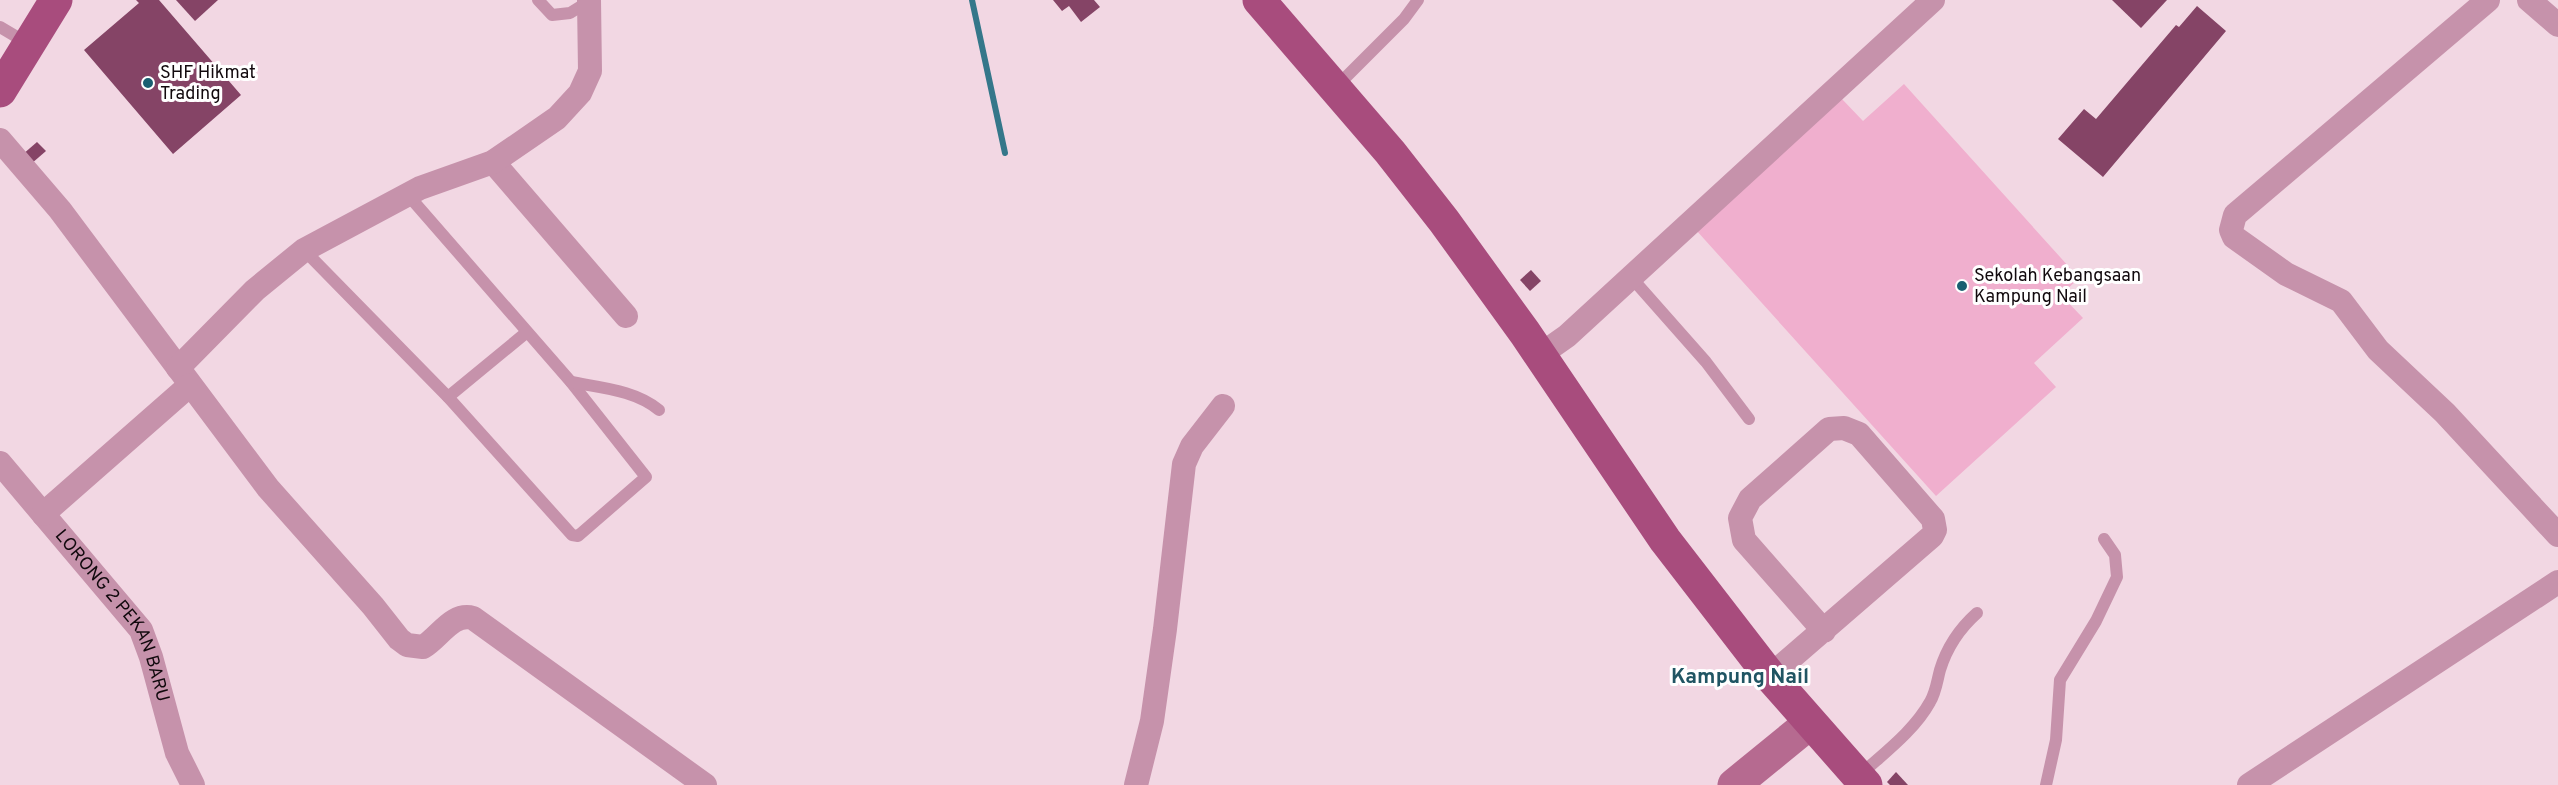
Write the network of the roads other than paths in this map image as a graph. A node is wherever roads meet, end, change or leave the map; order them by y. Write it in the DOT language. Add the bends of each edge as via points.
graph roads {
  1 [pos="56,0"];
  2 [pos="538,0"];
  3 [pos="1260,0"];
  4 [pos="1418,0"];
  5 [pos="1934,0"];
  6 [pos="2488,0"];
  7 [pos="2529,0"];
  8 [pos="589,1"];
  9 [pos="2558,25"];
  10 [pos="0,27"];
  11 [pos="28,44"];
  12 [pos="1335,88"];
  13 [pos="0,91"];
  14 [pos="0,140"];
  15 [pos="493,162"];
  16 [pos="408,195"];
  17 [pos="304,250"];
  18 [pos="1630,276"];
  19 [pos="626,316"];
  20 [pos="527,332"];
  21 [pos="1540,355"];
  22 [pos="184,377"];
  23 [pos="571,382"];
  24 [pos="448,397"];
  25 [pos="1223,406"];
  26 [pos="659,410"];
  27 [pos="1749,419"];
  28 [pos="0,463"];
  29 [pos="43,514"];
  30 [pos="2558,536"];
  31 [pos="2104,539"];
  32 [pos="2558,582"];
  33 [pos="1977,613"];
  34 [pos="1824,631"];
  35 [pos="1770,676"];
  36 [pos="1810,723"];
  37 [pos="1862,781"];
  38 [pos="193,785"];
  39 [pos="705,785"];
  40 [pos="1136,785"];
  41 [pos="1734,785"];
  42 [pos="2046,785"];
  43 [pos="2249,785"];
  1 -- 11 [label="main road"];
  2 -- 8 [label="lane" via="552,15 570,13"];
  3 -- 12 [label="main road"];
  4 -- 12 [label="lane"];
  5 -- 18 [label="street"];
  6 -- 30 [label="street" via="2235,215 2231,230 2234,237 2277,268 2341,302 2378,350 2445,413"];
  7 -- 9 [label="street"];
  8 -- 15 [label="street" via="590,71 580,93 557,118"];
  10 -- 11 [label="lane"];
  11 -- 13 [label="main road"];
  12 -- 21 [label="main road" via="1444,220"];
  14 -- 22 [label="street" via="60,210"];
  15 -- 16 [label="street"];
  15 -- 19 [label="street"];
  16 -- 17 [label="street"];
  16 -- 20 [label="lane"];
  17 -- 22 [label="street" via="248,296"];
  17 -- 24 [label="lane"];
  18 -- 21 [label="street" via="1567,336"];
  18 -- 27 [label="lane" via="1706,362"];
  20 -- 23 [label="lane"];
  20 -- 24 [label="lane"];
  21 -- 35 [label="main road" via="1665,540"];
  22 -- 29 [label="street"];
  22 -- 39 [label="street" via="268,488 407,645 423,647 458,618 473,618"];
  23 -- 24 [label="lane" via="646,477 576,537"];
  23 -- 26 [label="lane" via="627,394"];
  25 -- 40 [label="street" via="1192,446 1184,464 1154,710"];
  28 -- 29 [label="street, LORONG 2 PEKAN BARU"];
  29 -- 38 [label="street, LORONG 2 PEKAN BARU" via="141,630 177,753"];
  31 -- 42 [label="lane" via="2115,555 2117,577 2060,680 2056,740"];
  32 -- 43 [label="street"];
  33 -- 37 [label="lane" via="1950,644 1924,713"];
  34 -- 34 [label="street" via="1935,531 1933,519 1859,434 1844,428 1828,429 1750,499 1740,519 1744,540"];
  34 -- 35 [label="street"];
  35 -- 36 [label="main road"];
  36 -- 37 [label="main road"];
  36 -- 41 [label="street"];
}
